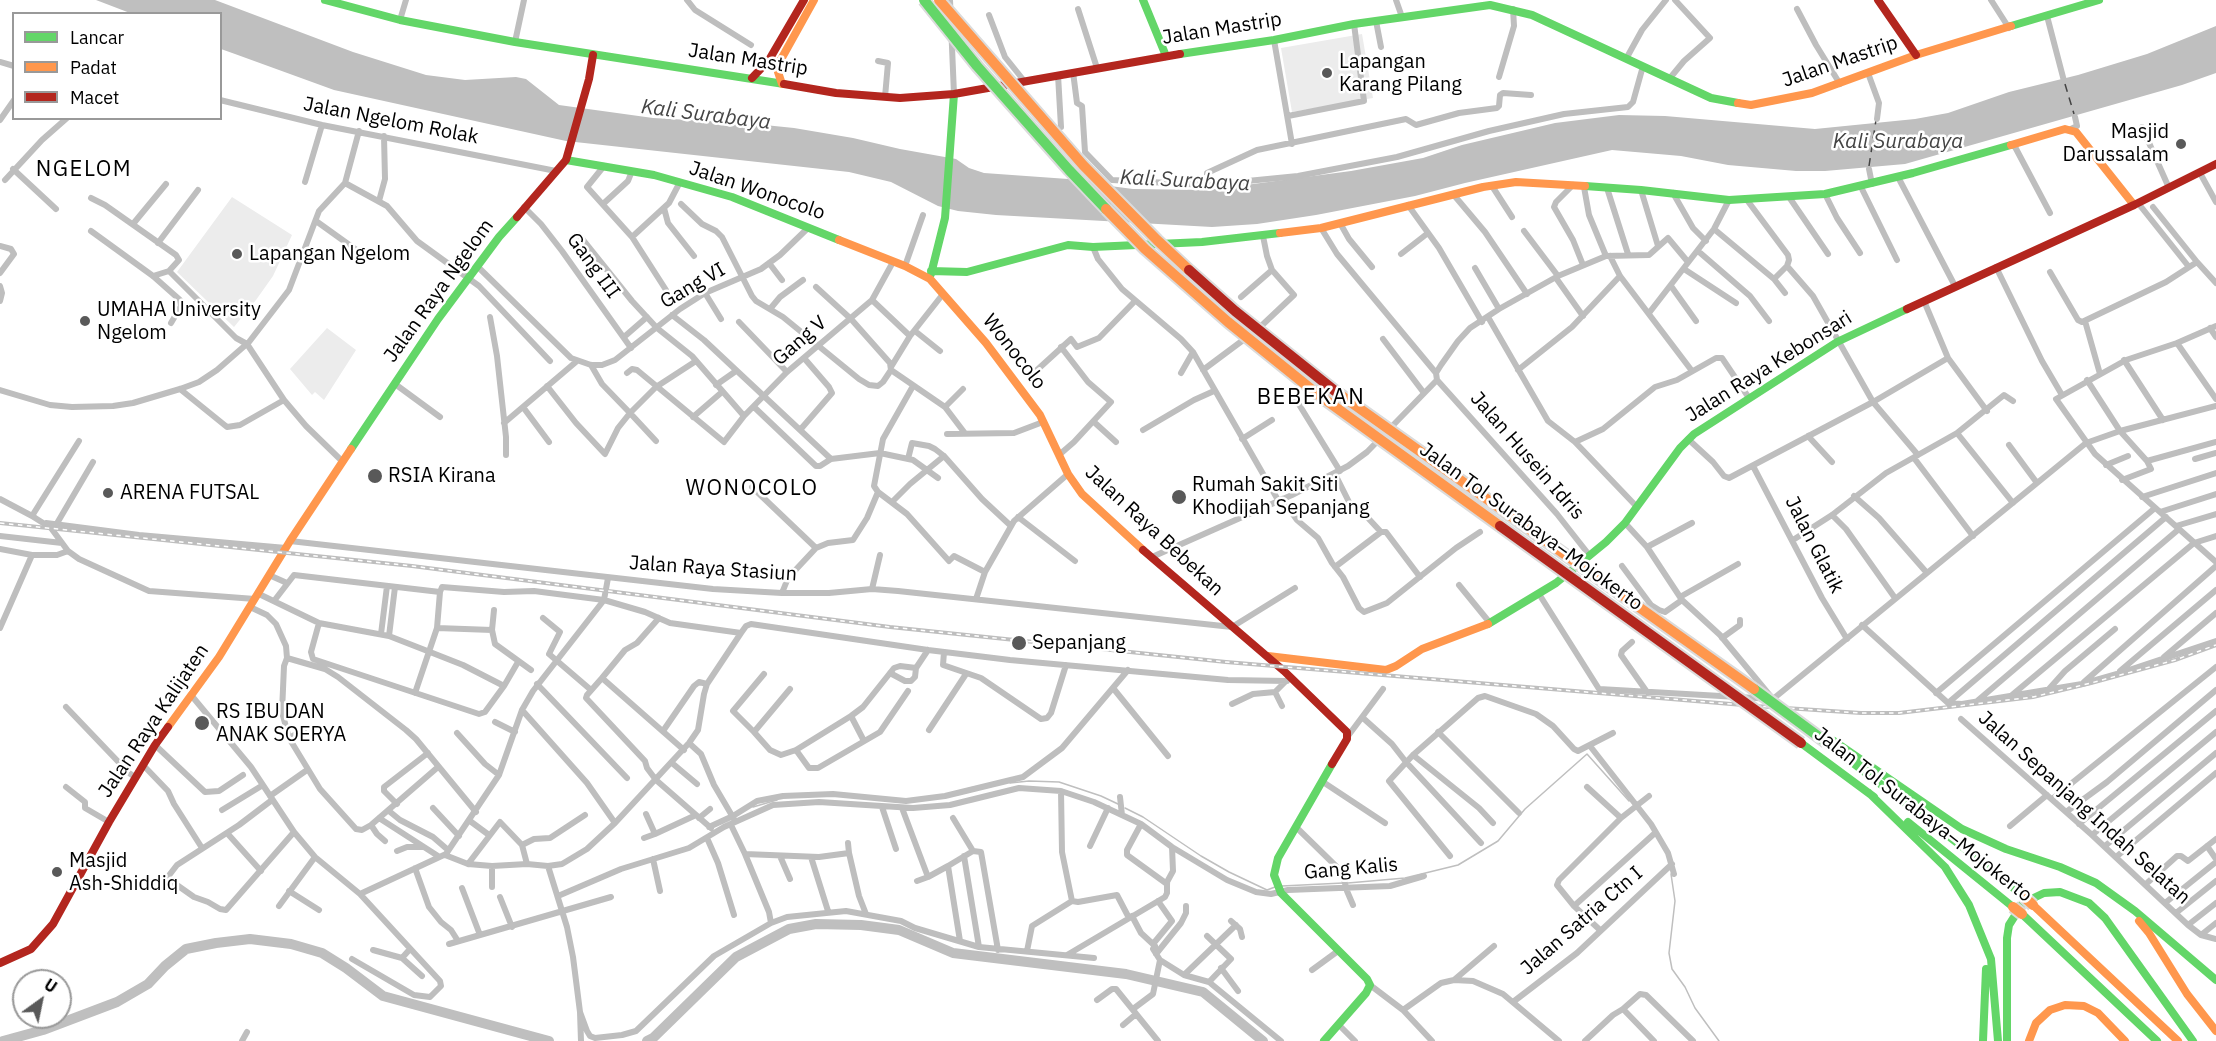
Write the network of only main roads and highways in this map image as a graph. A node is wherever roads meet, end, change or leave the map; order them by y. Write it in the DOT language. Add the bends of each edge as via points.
graph roads {
  1 [pos="325,0"];
  2 [pos="804,0"];
  3 [pos="814,0"];
  4 [pos="924,0"];
  5 [pos="939,0"];
  6 [pos="1143,0"];
  7 [pos="1878,0"];
  8 [pos="2099,0"];
  9 [pos="1508,6"];
  10 [pos="593,55"];
  11 [pos="1917,55"];
  12 [pos="1166,56"];
  13 [pos="752,78"];
  14 [pos="782,84"];
  15 [pos="954,94"];
  16 [pos="567,155"];
  17 [pos="2216,164"];
  18 [pos="2136,204"];
  19 [pos="930,275"];
  20 [pos="1059,455"];
  21 [pos="288,544"];
  22 [pos="1266,655"];
  23 [pos="1830,742"];
  24 [pos="1869,793"];
  25 [pos="2114,895"];
  26 [pos="1982,933"];
  27 [pos="0,963"];
  28 [pos="2216,980"];
  29 [pos="2216,1031"];
  30 [pos="1324,1041"];
  31 [pos="1983,1041"];
  32 [pos="1998,1041"];
  33 [pos="2007,1041"];
  34 [pos="2029,1041"];
  35 [pos="2125,1041"];
  36 [pos="2157,1041"];
  37 [pos="2178,1041"];
  38 [pos="2193,1041"];
  1 -- 10 [label="main road, Jalan Mastrip" via="400,20"];
  2 -- 13 [label="main road" via="769,60"];
  3 -- 14 [label="main road" via="779,63"];
  4 -- 24 [label="main road, Jalan Tol Surabaya–Mojokerto, bridge" via="1069,170 1145,249 1228,322 1316,393"];
  5 -- 23 [label="main road, Jalan Tol Surabaya–Mojokerto, bridge" via="1083,165 1235,311 1323,382"];
  6 -- 12 [label="main road"];
  7 -- 11 [label="main road"];
  8 -- 11 [label="main road, Jalan Mastrip"];
  9 -- 11 [label="main road, Jalan Mastrip" via="1711,98 1751,105 1840,84"];
  9 -- 12 [label="main road, Jalan Mastrip" via="1473,6 1402,16"];
  10 -- 13 [label="main road, Jalan Mastrip"];
  10 -- 16 [label="main road, Jalan Raya Ngelom"];
  12 -- 15 [label="main road, Jalan Mastrip"];
  13 -- 14 [label="main road, Jalan Mastrip"];
  14 -- 15 [label="main road, Jalan Mastrip" via="885,98"];
  15 -- 19 [label="main road" via="945,218"];
  16 -- 19 [label="main road, Jalan Wonocolo" via="732,197"];
  16 -- 21 [label="main road, Jalan Raya Ngelom" via="469,277"];
  17 -- 18 [label="main road, Jalan Raya Kebonsari"];
  18 -- 19 [label="main road" via="2071,129 1825,194 1729,200 1525,182 1453,194 1321,228 1202,242 1068,245 967,272"];
  18 -- 22 [label="main road, Jalan Raya Kebonsari" via="1837,342 1749,398 1688,440 1625,523 1590,556 1556,583 1490,623 1422,649 1386,670"];
  19 -- 20 [label="main road, Wonocolo" via="987,343 1043,422"];
  20 -- 22 [label="main road, Jalan Raya Bebekan" via="1082,494"];
  21 -- 27 [label="main road, Jalan Raya Kalijaten" via="219,657 135,777 53,924 31,949"];
  22 -- 30 [label="main road, Jalan Raya Bebekan" via="1348,736 1276,864 1274,875 1278,887 1370,985"];
  23 -- 25 [label="main road" via="1962,829 2080,875"];
  23 -- 37 [label="main road, bridge" via="2023,896"];
  24 -- 26 [label="main road" via="1945,867"];
  24 -- 36 [label="main road, Jalan Tol Surabaya–Mojokerto" via="2017,910"];
  25 -- 28 [label="main road"];
  25 -- 29 [label="main road" via="2149,933 2187,994"];
  26 -- 31 [label="main road" via="1986,961"];
  26 -- 32 [label="main road" via="1991,959"];
  33 -- 38 [label="main road" via="2009,925 2023,903 2044,892 2060,892 2090,903 2105,918"];
  34 -- 35 [label="main road" via="2036,1023 2050,1010 2065,1005 2084,1006 2098,1013"];
}
